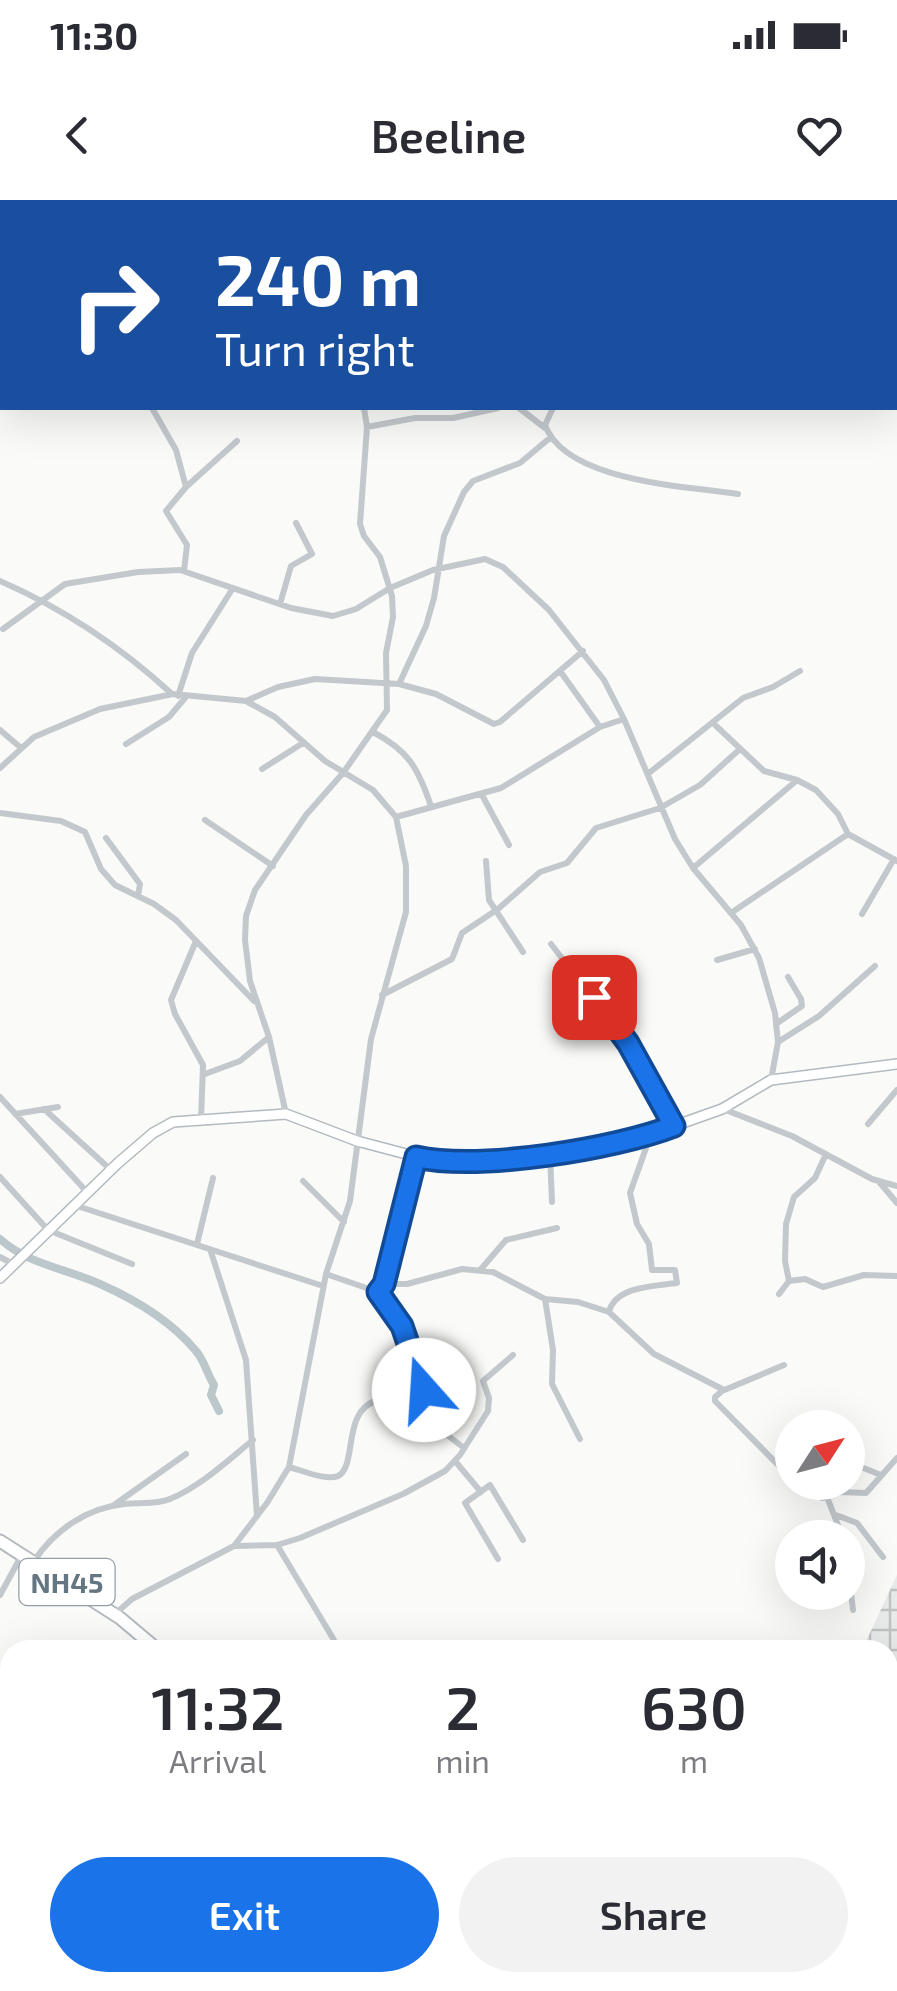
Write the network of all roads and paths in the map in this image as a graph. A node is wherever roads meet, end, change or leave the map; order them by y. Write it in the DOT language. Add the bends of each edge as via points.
graph roads {
  1 [pos="153,410"];
  2 [pos="364,410"];
  3 [pos="522,410"];
  4 [pos="552,410"];
  5 [pos="468,411"];
  6 [pos="367,427"];
  7 [pos="546,428"];
  8 [pos="552,437"];
  9 [pos="237,441"];
  10 [pos="186,487"];
  11 [pos="738,494"];
  12 [pos="296,523"];
  13 [pos="440,567"];
  14 [pos="184,571"];
  15 [pos="0,581"];
  16 [pos="233,588"];
  17 [pos="390,588"];
  18 [pos="43,600"];
  19 [pos="280,604"];
  20 [pos="3,630"];
  21 [pos="583,651"];
  22 [pos="800,671"];
  23 [pos="560,672"];
  24 [pos="386,684"];
  25 [pos="400,684"];
  26 [pos="179,696"];
  27 [pos="246,702"];
  28 [pos="624,719"];
  29 [pos="713,723"];
  30 [pos="600,727"];
  31 [pos="0,730"];
  32 [pos="373,732"];
  33 [pos="303,743"];
  34 [pos="126,744"];
  35 [pos="20,746"];
  36 [pos="740,749"];
  37 [pos="0,768"];
  38 [pos="262,769"];
  39 [pos="343,773"];
  40 [pos="648,774"];
  41 [pos="797,780"];
  42 [pos="482,795"];
  43 [pos="431,807"];
  44 [pos="660,808"];
  45 [pos="0,813"];
  46 [pos="396,817"];
  47 [pos="205,820"];
  48 [pos="848,834"];
  49 [pos="106,838"];
  50 [pos="509,845"];
  51 [pos="896,860"];
  52 [pos="486,861"];
  53 [pos="273,866"];
  54 [pos="693,868"];
  55 [pos="138,896"];
  56 [pos="495,911"];
  57 [pos="731,913"];
  58 [pos="862,914"];
  59 [pos="196,941"];
  60 [pos="551,944"];
  61 [pos="756,949"];
  62 [pos="523,952"];
  63 [pos="717,960"];
  64 [pos="875,966"];
  65 [pos="788,976"];
  66 [pos="381,995"];
  67 [pos="258,1006"];
  68 [pos="776,1024"];
  69 [pos="269,1037"];
  70 [pos="778,1042"];
  71 [pos="897,1064"];
  72 [pos="205,1074"];
  73 [pos="772,1080"];
  74 [pos="897,1090"];
  75 [pos="0,1097"];
  76 [pos="58,1107"];
  77 [pos="722,1108"];
  78 [pos="44,1109"];
  79 [pos="15,1114"];
  80 [pos="286,1114"];
  81 [pos="201,1120"];
  82 [pos="868,1124"];
  83 [pos="674,1126"];
  84 [pos="651,1134"];
  85 [pos="358,1141"];
  86 [pos="550,1154"];
  87 [pos="826,1154"];
  88 [pos="416,1157"];
  89 [pos="111,1170"];
  90 [pos="0,1177"];
  91 [pos="213,1178"];
  92 [pos="303,1181"];
  93 [pos="880,1182"];
  94 [pos="897,1186"];
  95 [pos="87,1192"];
  96 [pos="552,1202"];
  97 [pos="897,1203"];
  98 [pos="74,1205"];
  99 [pos="344,1222"];
  100 [pos="557,1228"];
  101 [pos="48,1230"];
  102 [pos="197,1244"];
  103 [pos="210,1249"];
  104 [pos="0,1257"];
  105 [pos="132,1264"];
  106 [pos="14,1265"];
  107 [pos="481,1269"];
  108 [pos="326,1274"];
  109 [pos="897,1276"];
  110 [pos="0,1278"];
  111 [pos="789,1281"];
  112 [pos="384,1284"];
  113 [pos="323,1286"];
  114 [pos="378,1292"];
  115 [pos="779,1294"];
  116 [pos="544,1299"];
  117 [pos="609,1312"];
  118 [pos="513,1355"];
  119 [pos="784,1364"];
  120 [pos="724,1390"];
  121 [pos="420,1414"];
  122 [pos="580,1439"];
  123 [pos="254,1440"];
  124 [pos="464,1448"];
  125 [pos="186,1454"];
  126 [pos="897,1458"];
  127 [pos="455,1461"];
  128 [pos="775,1462"];
  129 [pos="289,1467"];
  130 [pos="865,1469"];
  131 [pos="881,1475"];
  132 [pos="480,1492"];
  133 [pos="865,1493"];
  134 [pos="829,1500"];
  135 [pos="114,1506"];
  136 [pos="836,1515"];
  137 [pos="257,1518"];
  138 [pos="838,1520"];
  139 [pos="524,1540"];
  140 [pos="0,1541"];
  141 [pos="277,1545"];
  142 [pos="234,1546"];
  143 [pos="0,1549"];
  144 [pos="883,1557"];
  145 [pos="498,1559"];
  146 [pos="19,1560"];
  147 [pos="34,1561"];
  148 [pos="3,1584"];
  149 [pos="0,1595"];
  150 [pos="113,1616"];
  151 [pos="145,1640"];
  152 [pos="334,1640"];
  1 -- 10 [label="street" via="176,450"];
  2 -- 6 [label="street"];
  3 -- 7 [label="street"];
  4 -- 7 [label="street"];
  5 -- 6 [label="street"];
  6 -- 17 [label="street" via="360,524"];
  7 -- 8 [label="street"];
  8 -- 11 [label="street" via="609,473"];
  8 -- 13 [label="street" via="520,463 469,484 448,524"];
  9 -- 10 [label="street"];
  10 -- 14 [label="street" via="166,511 187,545"];
  12 -- 19 [label="street" via="312,554 291,566"];
  13 -- 17 [label="street"];
  13 -- 21 [label="street" via="472,559 495,562"];
  13 -- 25 [label="street" via="422,640"];
  14 -- 16 [label="street"];
  14 -- 18 [label="street" via="72,582"];
  15 -- 18 [label="street"];
  16 -- 19 [label="street"];
  16 -- 26 [label="street" via="192,654"];
  17 -- 19 [label="street" via="343,614 323,616"];
  17 -- 24 [label="street"];
  18 -- 20 [label="street"];
  18 -- 26 [label="street"];
  21 -- 23 [label="street"];
  21 -- 28 [label="street"];
  22 -- 29 [label="street" via="743,698"];
  23 -- 25 [label="street" via="494,724"];
  23 -- 30 [label="street"];
  24 -- 25 [label="street"];
  24 -- 27 [label="street" via="315,678"];
  24 -- 32 [label="street" via="387,710"];
  26 -- 27 [label="street"];
  26 -- 34 [label="street" via="169,717"];
  26 -- 35 [label="street" via="82,714"];
  27 -- 33 [label="street"];
  28 -- 30 [label="street"];
  28 -- 40 [label="street"];
  29 -- 36 [label="street"];
  29 -- 40 [label="street"];
  30 -- 42 [label="street"];
  31 -- 35 [label="street"];
  32 -- 39 [label="street"];
  32 -- 43 [label="street" via="404,752"];
  33 -- 38 [label="street"];
  33 -- 39 [label="street"];
  35 -- 37 [label="street"];
  36 -- 41 [label="street" via="764,772"];
  36 -- 44 [label="street" via="700,785"];
  39 -- 46 [label="street" via="364,782"];
  39 -- 53 [label="street"];
  40 -- 44 [label="street"];
  41 -- 48 [label="street" via="829,802"];
  41 -- 54 [label="street"];
  42 -- 43 [label="street"];
  42 -- 50 [label="street"];
  43 -- 46 [label="street"];
  44 -- 54 [label="street"];
  44 -- 56 [label="street" via="596,828 572,859 540,872"];
  45 -- 55 [label="street" via="77,826 107,877"];
  46 -- 66 [label="street" via="408,901"];
  47 -- 53 [label="street"];
  48 -- 51 [label="street"];
  48 -- 57 [label="street"];
  49 -- 55 [label="street" via="140,884"];
  51 -- 58 [label="street"];
  52 -- 56 [label="street"];
  53 -- 67 [label="street" via="254,890 245,927"];
  54 -- 57 [label="street"];
  55 -- 59 [label="street"];
  56 -- 62 [label="street"];
  56 -- 66 [label="street" via="462,933 452,959"];
  57 -- 61 [label="street"];
  59 -- 67 [label="street"];
  59 -- 72 [label="street" via="171,1000"];
  60 -- 83 [label="street" via="622,1033"];
  61 -- 63 [label="street"];
  61 -- 68 [label="street"];
  64 -- 70 [label="street"];
  65 -- 68 [label="street" via="802,1006"];
  66 -- 85 [label="street"];
  67 -- 69 [label="street"];
  68 -- 70 [label="street"];
  69 -- 72 [label="street" via="240,1061"];
  69 -- 80 [label="street"];
  70 -- 73 [label="street"];
  71 -- 73 [label="street"];
  72 -- 81 [label="street"];
  73 -- 77 [label="street"];
  74 -- 82 [label="street"];
  75 -- 79 [label="street"];
  76 -- 78 [label="street"];
  77 -- 83 [label="street"];
  77 -- 87 [label="street"];
  78 -- 79 [label="street"];
  78 -- 89 [label="street"];
  79 -- 95 [label="street"];
  80 -- 81 [label="street"];
  80 -- 85 [label="street"];
  81 -- 89 [label="street" via="162,1127"];
  83 -- 84 [label="street"];
  84 -- 86 [label="street"];
  84 -- 117 [label="street" via="630,1193 652,1270 675,1270 677,1283 617,1296"];
  85 -- 88 [label="street"];
  85 -- 99 [label="street"];
  86 -- 88 [label="street" via="462,1161"];
  86 -- 96 [label="street"];
  87 -- 93 [label="street"];
  87 -- 111 [label="street" via="815,1178 794,1196 786,1224"];
  88 -- 112 [label="street"];
  89 -- 95 [label="street"];
  90 -- 101 [label="street"];
  91 -- 102 [label="street"];
  92 -- 99 [label="street"];
  93 -- 94 [label="street"];
  93 -- 97 [label="street"];
  95 -- 98 [label="street"];
  98 -- 101 [label="street"];
  98 -- 102 [label="street"];
  99 -- 108 [label="street"];
  100 -- 107 [label="street" via="506,1240"];
  101 -- 105 [label="street"];
  101 -- 106 [label="street"];
  102 -- 103 [label="street"];
  103 -- 113 [label="street"];
  103 -- 123 [label="street" via="246,1360"];
  104 -- 106 [label="street"];
  106 -- 110 [label="street"];
  107 -- 112 [label="street"];
  107 -- 116 [label="street"];
  108 -- 113 [label="street"];
  108 -- 114 [label="street"];
  109 -- 111 [label="street" via="864,1275 823,1287"];
  111 -- 115 [label="street"];
  112 -- 114 [label="street"];
  113 -- 129 [label="street"];
  114 -- 121 [label="street" via="402,1326 422,1380"];
  116 -- 117 [label="street"];
  116 -- 122 [label="street" via="552,1384"];
  117 -- 120 [label="street" via="654,1354"];
  118 -- 124 [label="street" via="483,1382 488,1410"];
  119 -- 120 [label="street"];
  120 -- 128 [label="street" via="714,1396 716,1404"];
  121 -- 124 [label="street"];
  121 -- 129 [label="street" via="372,1401 356,1422 341,1473 330,1477"];
  123 -- 135 [label="street" via="170,1499"];
  123 -- 137 [label="street"];
  124 -- 127 [label="street"];
  125 -- 135 [label="street"];
  126 -- 131 [label="street"];
  127 -- 132 [label="street"];
  127 -- 141 [label="street" via="416,1488"];
  129 -- 137 [label="street"];
  130 -- 131 [label="street"];
  131 -- 133 [label="street"];
  132 -- 139 [label="street" via="490,1485"];
  132 -- 145 [label="street" via="465,1503"];
  134 -- 136 [label="street"];
  135 -- 147 [label="street" via="58,1532"];
  136 -- 138 [label="street"];
  136 -- 144 [label="street" via="857,1524"];
  137 -- 142 [label="street"];
  140 -- 147 [label="highway, NH45"];
  141 -- 142 [label="street"];
  141 -- 152 [label="street"];
  142 -- 150 [label="street" via="132,1599"];
  143 -- 146 [label="highway, NH45"];
  146 -- 148 [label="street"];
  146 -- 150 [label="highway, NH45"];
  147 -- 150 [label="highway, NH45"];
  148 -- 149 [label="street"];
  150 -- 151 [label="highway, NH45"];
}
